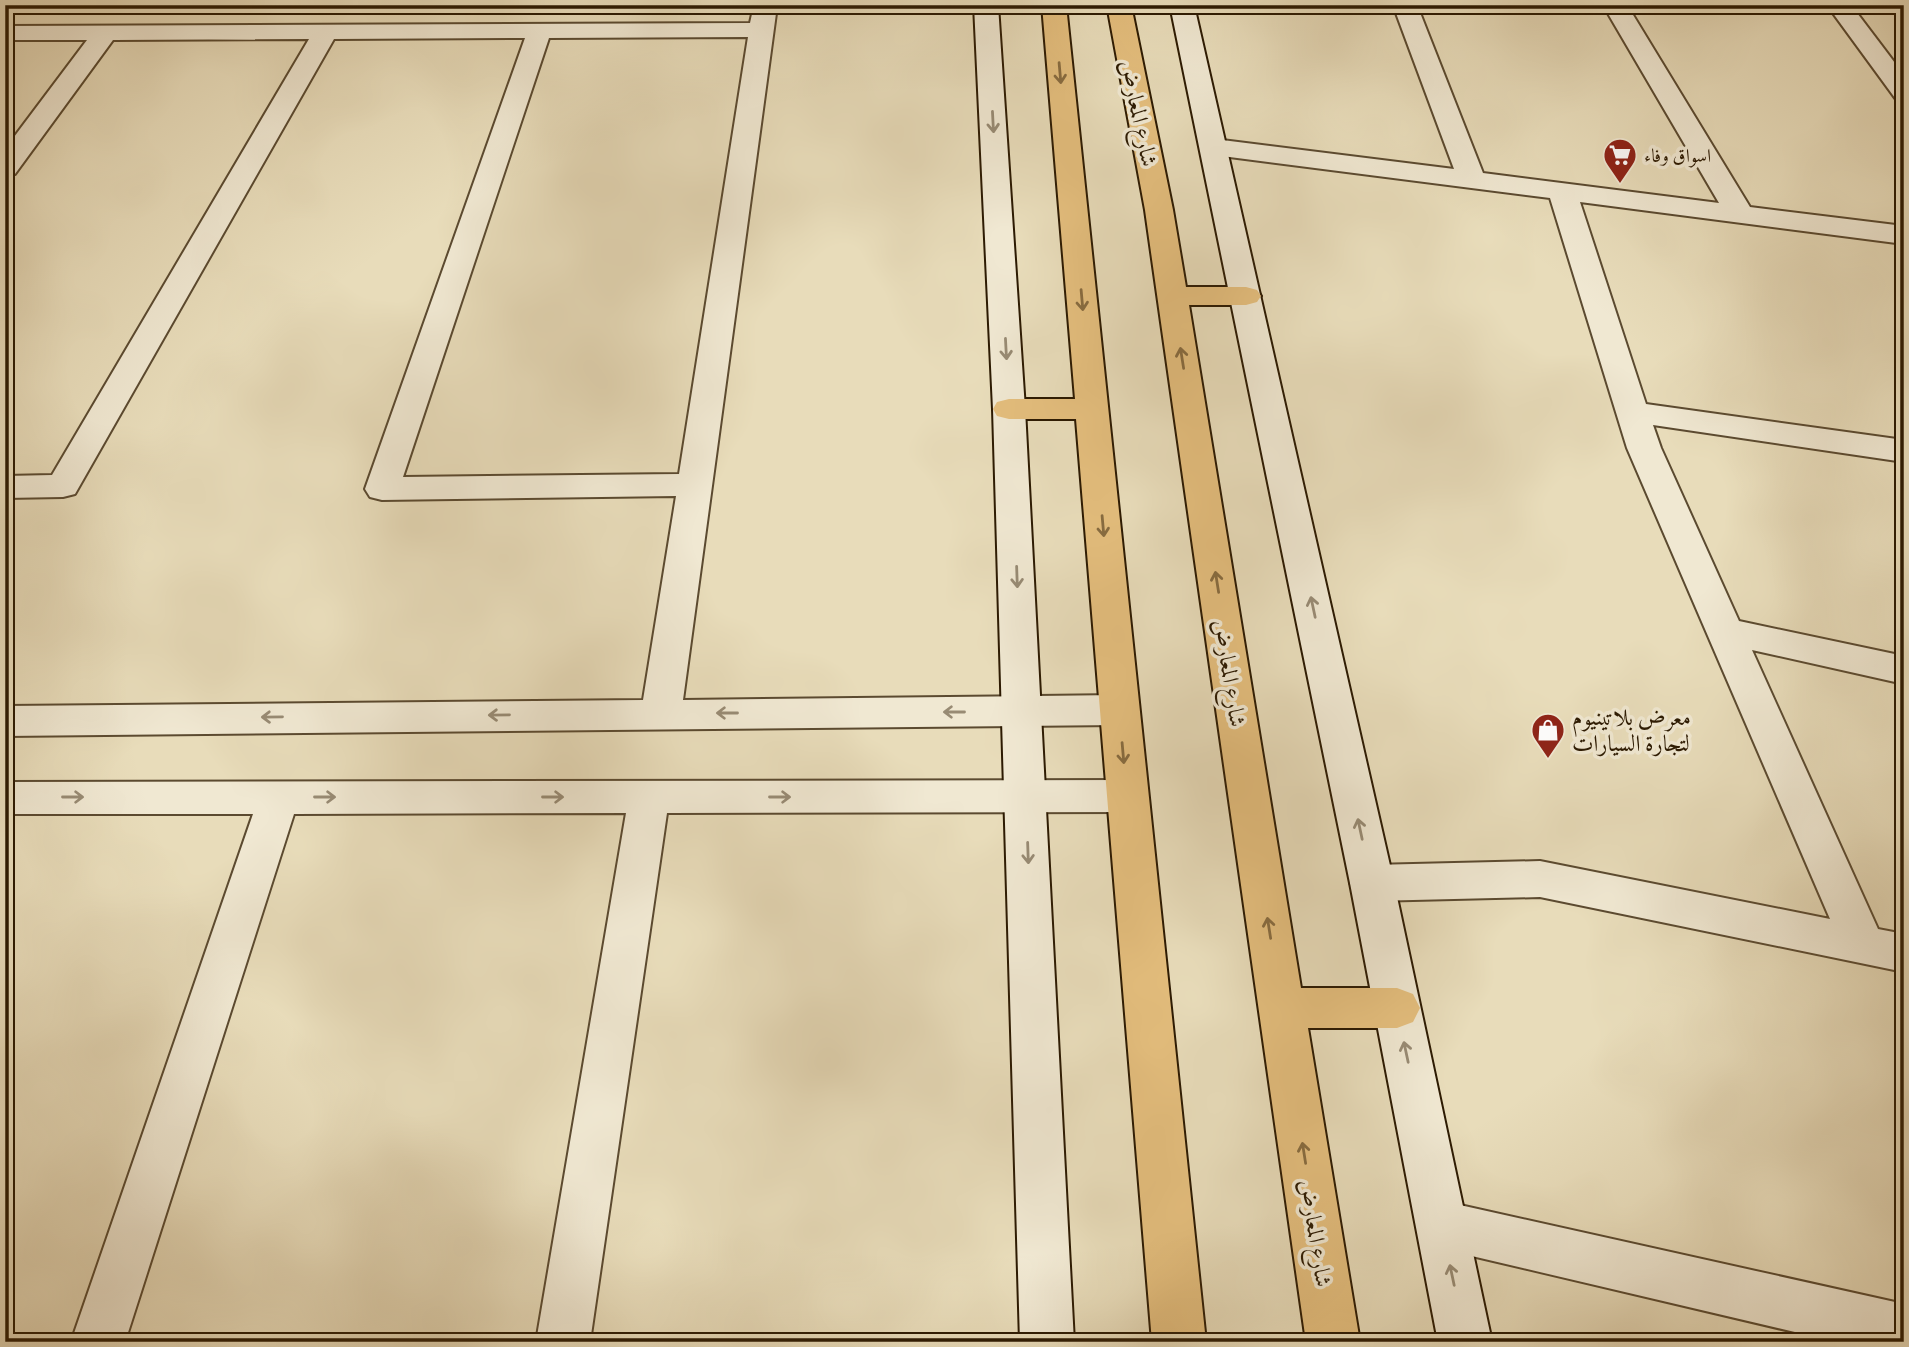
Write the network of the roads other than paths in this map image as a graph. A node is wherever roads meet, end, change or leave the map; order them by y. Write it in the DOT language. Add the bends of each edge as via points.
graph roads {
  1 [pos="225,5"];
  2 [pos="986,5"];
  3 [pos="1054,5"];
  4 [pos="1119,5"];
  5 [pos="1182,5"];
  6 [pos="1405,5"];
  7 [pos="1615,5"];
  8 [pos="1839,5"];
  9 [pos="764,18"];
  10 [pos="540,30"];
  11 [pos="326,31"];
  12 [pos="106,32"];
  13 [pos="207,32"];
  14 [pos="5,33"];
  15 [pos="1904,93"];
  16 [pos="1214,147"];
  17 [pos="5,168"];
  18 [pos="1472,180"];
  19 [pos="1562,191"];
  20 [pos="1741,214"];
  21 [pos="1904,235"];
  22 [pos="1173,296"];
  23 [pos="1247,296"];
  24 [pos="1009,409"];
  25 [pos="1092,409"];
  26 [pos="1633,412"];
  27 [pos="1904,451"];
  28 [pos="693,485"];
  29 [pos="5,486"];
  30 [pos="1725,631"];
  31 [pos="1904,670"];
  32 [pos="1119,710"];
  33 [pos="1022,712"];
  34 [pos="661,713"];
  35 [pos="5,721"];
  36 [pos="1026,796"];
  37 [pos="1127,796"];
  38 [pos="5,797"];
  39 [pos="279,797"];
  40 [pos="649,797"];
  41 [pos="1372,883"];
  42 [pos="1884,949"];
  43 [pos="1282,1008"];
  44 [pos="1397,1008"];
  45 [pos="1442,1225"];
  46 [pos="1904,1331"];
  47 [pos="98,1342"];
  48 [pos="564,1342"];
  49 [pos="1047,1342"];
  50 [pos="1179,1342"];
  51 [pos="1333,1342"];
  52 [pos="1465,1342"];
  1 -- 13 [label="street"];
  2 -- 24 [label="street, one-way"];
  3 -- 25 [label="main road, one-way"];
  4 -- 22 [label="main road, شارع المعارض"];
  5 -- 16 [label="street"];
  6 -- 18 [label="street"];
  7 -- 20 [label="street"];
  8 -- 15 [label="street"];
  9 -- 10 [label="street"];
  9 -- 28 [label="street"];
  10 -- 11 [label="street"];
  10 -- 28 [label="street" via="382,489"];
  11 -- 13 [label="street"];
  11 -- 29 [label="street" via="62,486"];
  12 -- 13 [label="street"];
  12 -- 14 [label="street"];
  12 -- 17 [label="street"];
  16 -- 18 [label="street"];
  16 -- 23 [label="street"];
  18 -- 19 [label="street"];
  19 -- 20 [label="street"];
  19 -- 26 [label="street"];
  20 -- 21 [label="street"];
  22 -- 23 [label="main road"];
  43 -- 22 [label="main road, شارع المعارض, one-way"];
  41 -- 23 [label="street, one-way"];
  24 -- 25 [label="main road"];
  24 -- 33 [label="street, one-way"];
  25 -- 32 [label="main road, one-way"];
  26 -- 27 [label="street"];
  26 -- 30 [label="street" via="1644,448"];
  28 -- 34 [label="street"];
  30 -- 31 [label="street"];
  30 -- 42 [label="street"];
  32 -- 33 [label="street"];
  32 -- 37 [label="main road, one-way"];
  33 -- 34 [label="street, one-way"];
  33 -- 36 [label="street"];
  34 -- 35 [label="street, one-way"];
  36 -- 37 [label="street"];
  40 -- 36 [label="street, one-way"];
  36 -- 49 [label="street, one-way"];
  37 -- 50 [label="main road"];
  38 -- 39 [label="street, one-way"];
  39 -- 40 [label="street, one-way"];
  39 -- 47 [label="street"];
  40 -- 48 [label="street"];
  41 -- 42 [label="street" via="1540,879"];
  41 -- 44 [label="street"];
  43 -- 44 [label="main road"];
  51 -- 43 [label="main road, شارع المعارض, one-way"];
  45 -- 44 [label="street, one-way"];
  45 -- 46 [label="street"];
  52 -- 45 [label="street, one-way"];
}
